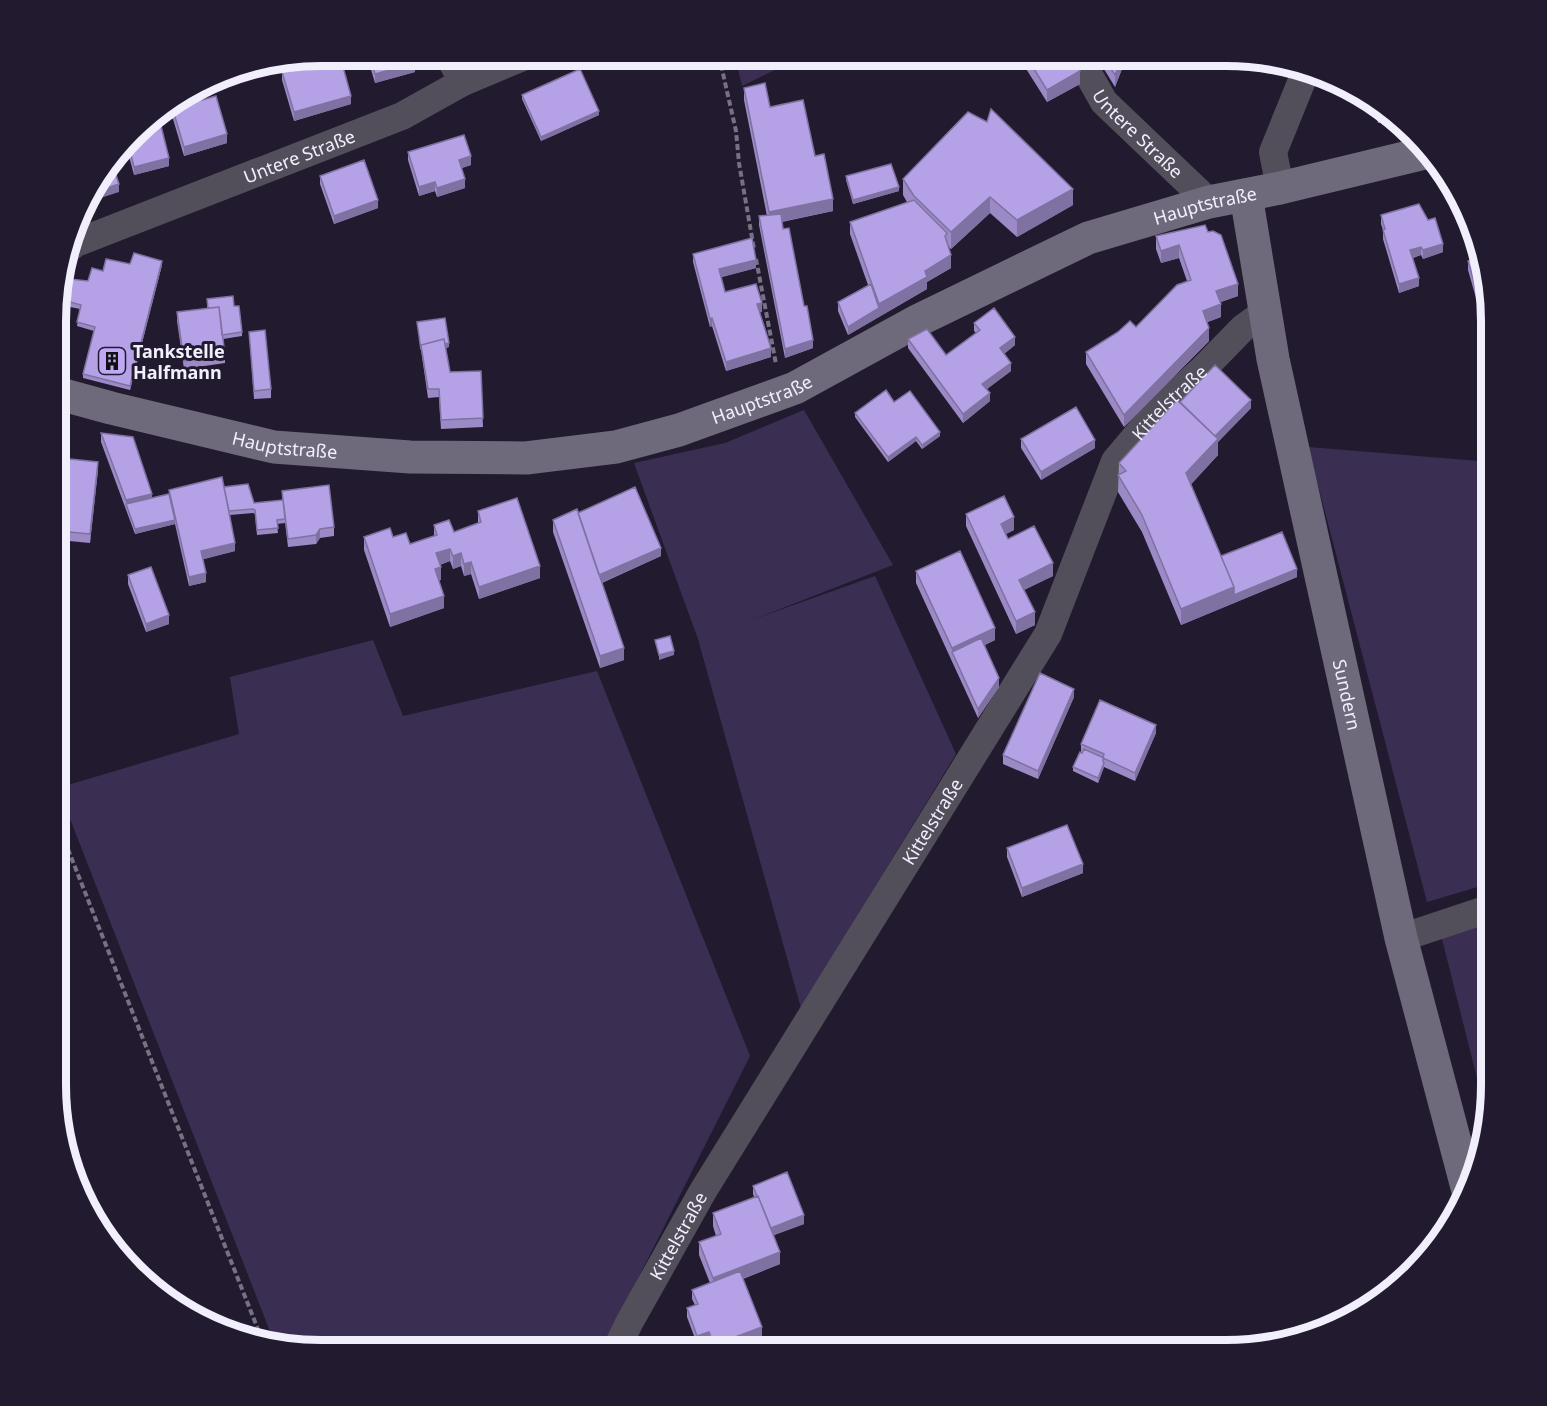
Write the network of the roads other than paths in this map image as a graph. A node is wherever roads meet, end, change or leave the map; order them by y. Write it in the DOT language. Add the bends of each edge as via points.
graph roads {
  1 [pos="454,66"];
  2 [pos="501,66"];
  3 [pos="1084,66"];
  4 [pos="1303,78"];
  5 [pos="463,82"];
  6 [pos="1419,154"];
  7 [pos="1280,188"];
  8 [pos="1246,195"];
  9 [pos="1209,202"];
  10 [pos="79,243"];
  11 [pos="1265,312"];
  12 [pos="66,395"];
  13 [pos="1481,911"];
  14 [pos="1401,938"];
  15 [pos="1464,1176"];
  16 [pos="629,1323"];
  17 [pos="621,1340"];
  18 [pos="635,1340"];
  1 -- 5 [label="street"];
  2 -- 5 [label="street, Untere Straße"];
  3 -- 9 [label="street, Untere Straße" via="1104,102"];
  4 -- 7 [label="street" via="1273,152"];
  5 -- 10 [label="street, Untere Straße" via="402,116"];
  6 -- 7 [label="main road, Hauptstraße"];
  7 -- 8 [label="main road, Hauptstraße"];
  8 -- 9 [label="main road, Hauptstraße"];
  8 -- 11 [label="main road, Sundern"];
  9 -- 12 [label="main road, Hauptstraße" via="1088,238 919,320 782,394 616,447 526,458 410,457 274,447"];
  11 -- 14 [label="main road, Sundern"];
  11 -- 16 [label="street, Kittelstraße" via="1243,328 1159,409 1115,461 1047,634 703,1191"];
  13 -- 14 [label="street"];
  14 -- 15 [label="main road, Sundern"];
  16 -- 17 [label="street, Kittelstraße"];
  16 -- 18 [label="street"];
}
